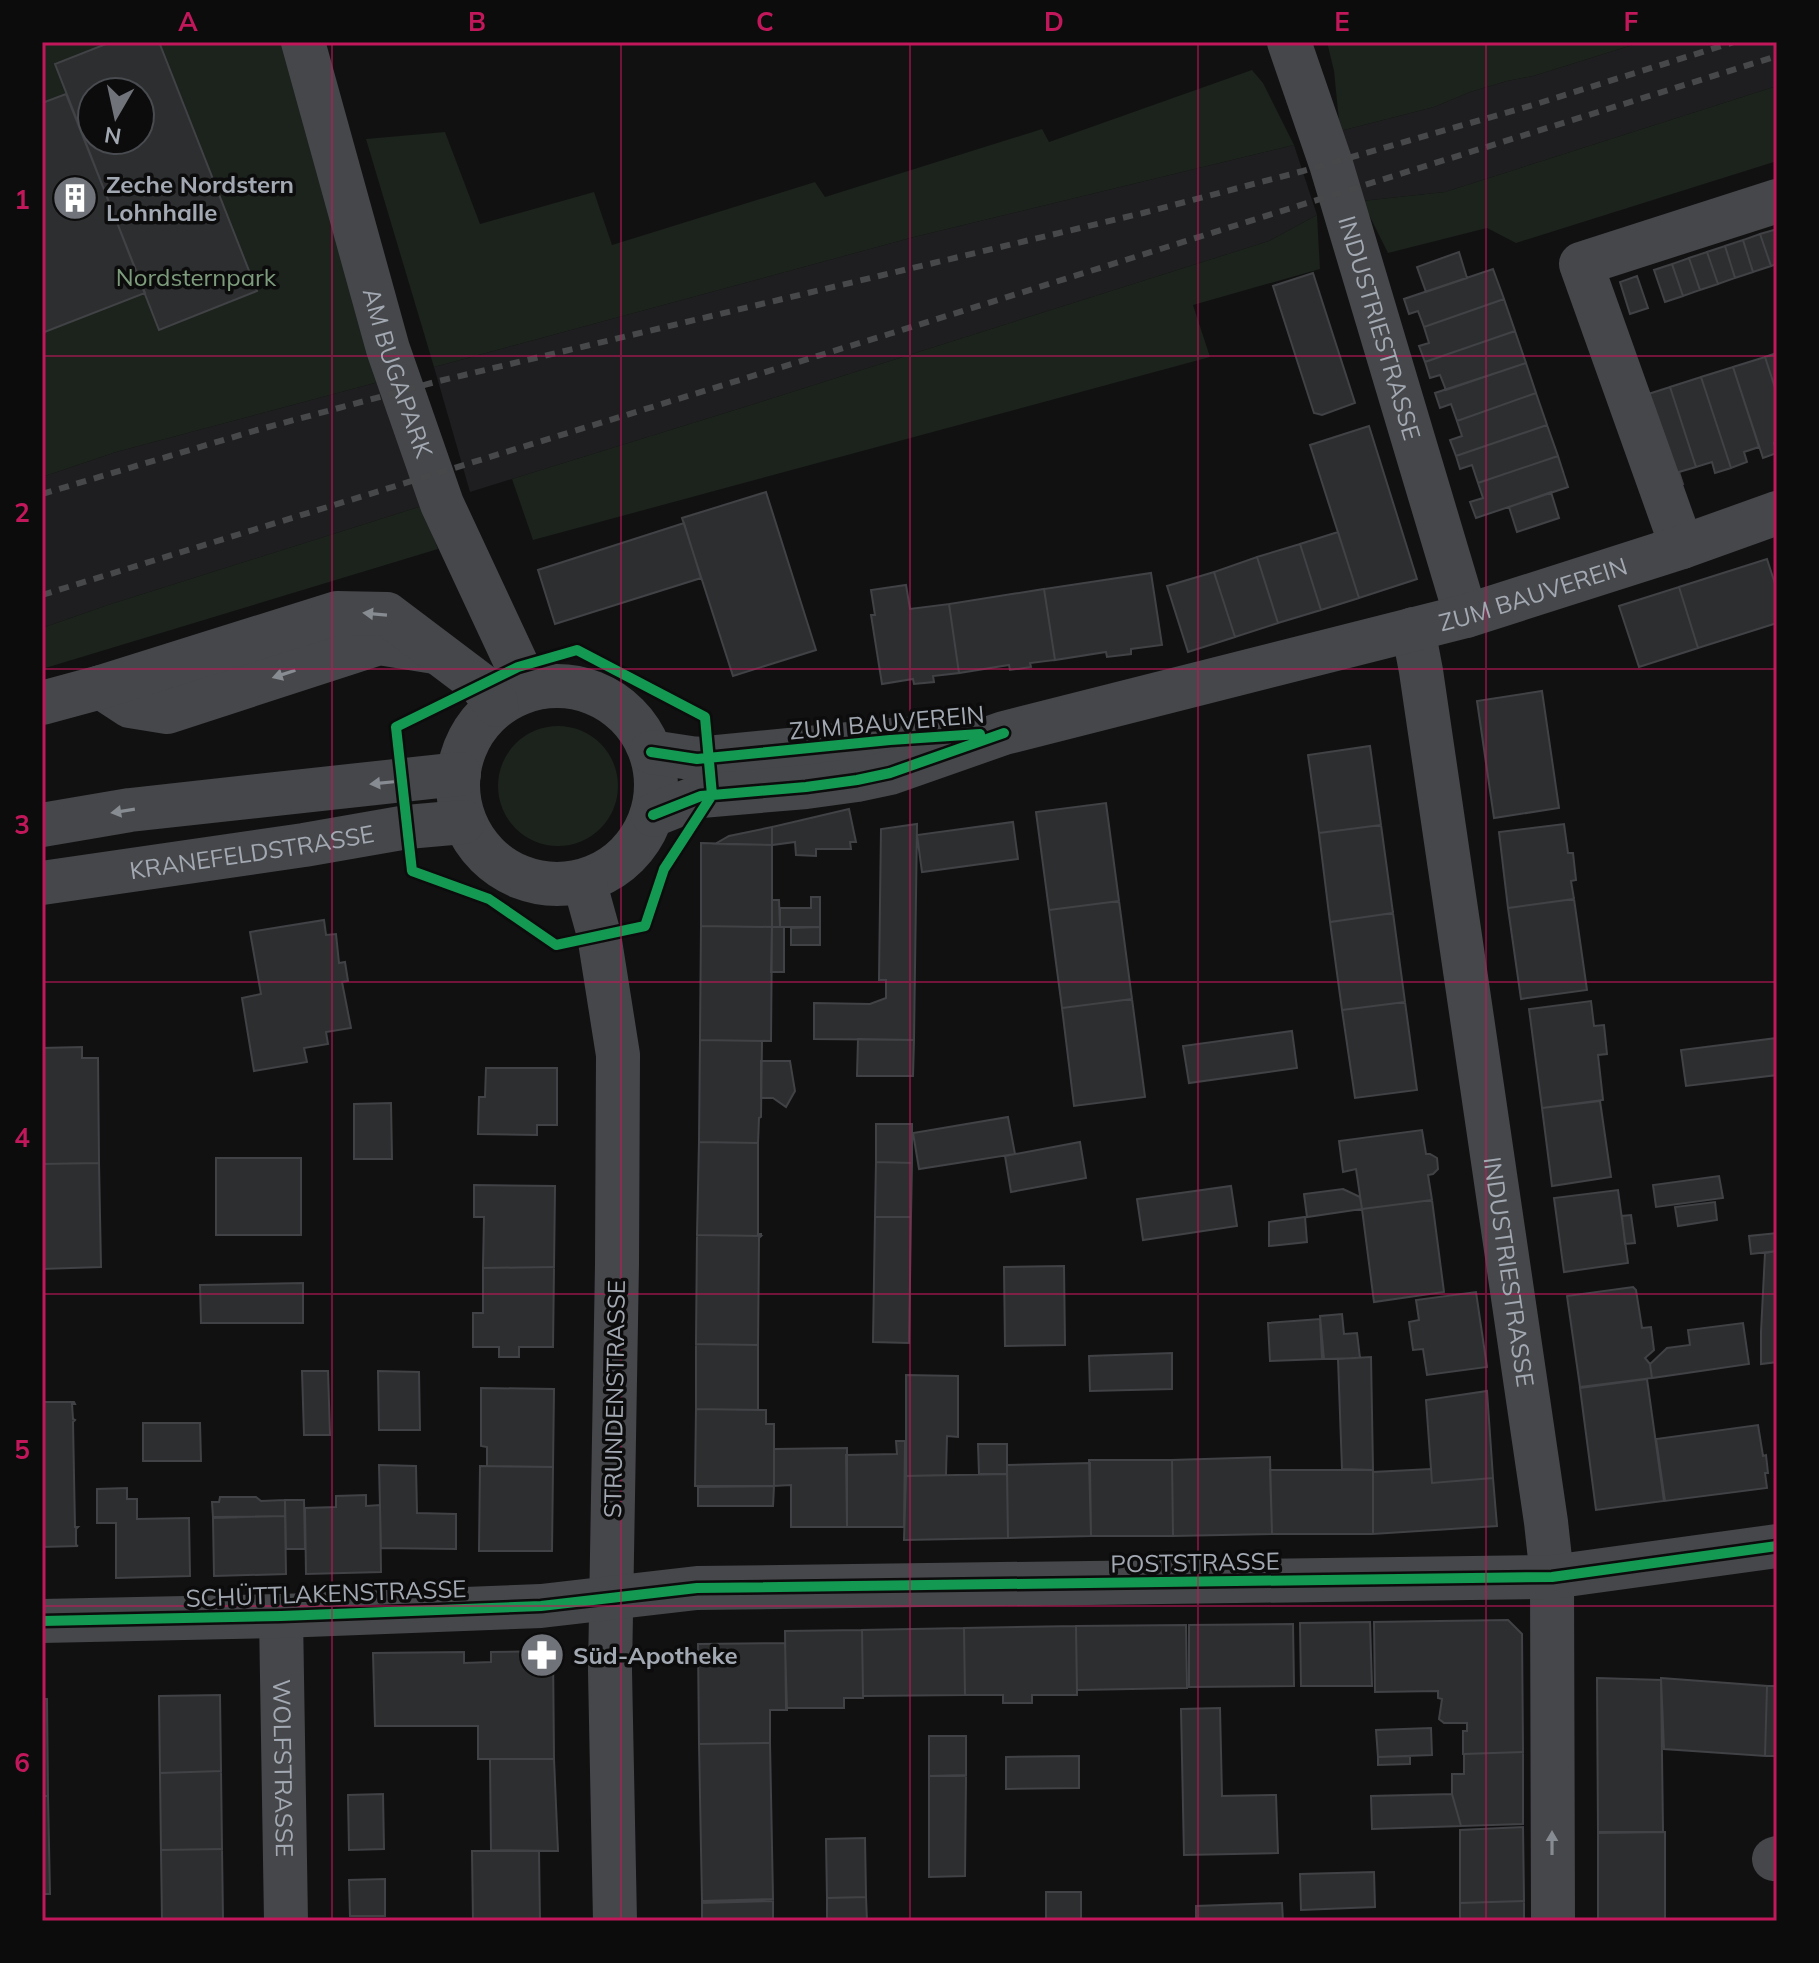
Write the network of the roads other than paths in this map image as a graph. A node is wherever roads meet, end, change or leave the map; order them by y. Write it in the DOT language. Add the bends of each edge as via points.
graph roads {
  1 [pos="303,42"];
  2 [pos="1289,42"];
  3 [pos="1777,201"];
  4 [pos="1777,513"];
  5 [pos="1682,547"];
  6 [pos="1466,616"];
  7 [pos="1413,629"];
  8 [pos="514,696"];
  9 [pos="42,703"];
  10 [pos="1004,733"];
  11 [pos="651,752"];
  12 [pos="459,774"];
  13 [pos="653,815"];
  14 [pos="463,822"];
  15 [pos="42,825"];
  16 [pos="584,881"];
  17 [pos="42,883"];
  18 [pos="1777,1546"];
  19 [pos="1552,1577"];
  20 [pos="611,1599"];
  21 [pos="281,1616"];
  22 [pos="42,1621"];
  23 [pos="286,1921"];
  24 [pos="615,1921"];
  25 [pos="1553,1921"];
  1 -- 8 [label="street, AM BUGAPARK" via="388,349 442,504 508,646"];
  2 -- 6 [label="street, INDUSTRIESTRASSE" via="1331,164"];
  3 -- 5 [label="street" via="1581,264"];
  4 -- 5 [label="street, ZUM BAUVEREIN"];
  5 -- 6 [label="street, ZUM BAUVEREIN"];
  6 -- 7 [label="street, ZUM BAUVEREIN"];
  7 -- 10 [label="street, ZUM BAUVEREIN"];
  7 -- 19 [label="street, INDUSTRIESTRASSE"];
  8 -- 9 [label="street, one-way" via="481,685 387,614 337,613"];
  8 -- 11 [label="street" via="561,687 586,692 628,718"];
  8 -- 12 [label="street" via="482,722 462,757"];
  10 -- 11 [label="street, ZUM BAUVEREIN" via="697,759"];
  10 -- 13 [label="street, ZUM BAUVEREIN" via="890,773 701,796"];
  11 -- 13 [label="street" via="658,794"];
  12 -- 14 [label="street" via="456,790"];
  12 -- 15 [label="street, KRANEFELDSTRASSE, one-way" via="130,810"];
  13 -- 16 [label="street" via="638,843 619,862"];
  14 -- 16 [label="street" via="486,855 509,872 540,883"];
  14 -- 17 [label="street, KRANEFELDSTRASSE"];
  16 -- 20 [label="street, STRUNDENSTRASSE" via="599,935 618,1055"];
  18 -- 19 [label="street, POSTSTRASSE"];
  19 -- 20 [label="street, POSTSTRASSE" via="697,1588"];
  25 -- 19 [label="street, INDUSTRIESTRASSE, one-way"];
  20 -- 21 [label="street, SCHÜTTLAKENSTRASSE"];
  20 -- 24 [label="street, STRUNDENSTRASSE"];
  21 -- 22 [label="street, SCHÜTTLAKENSTRASSE"];
  21 -- 23 [label="street, WOLFSTRASSE"];
}
